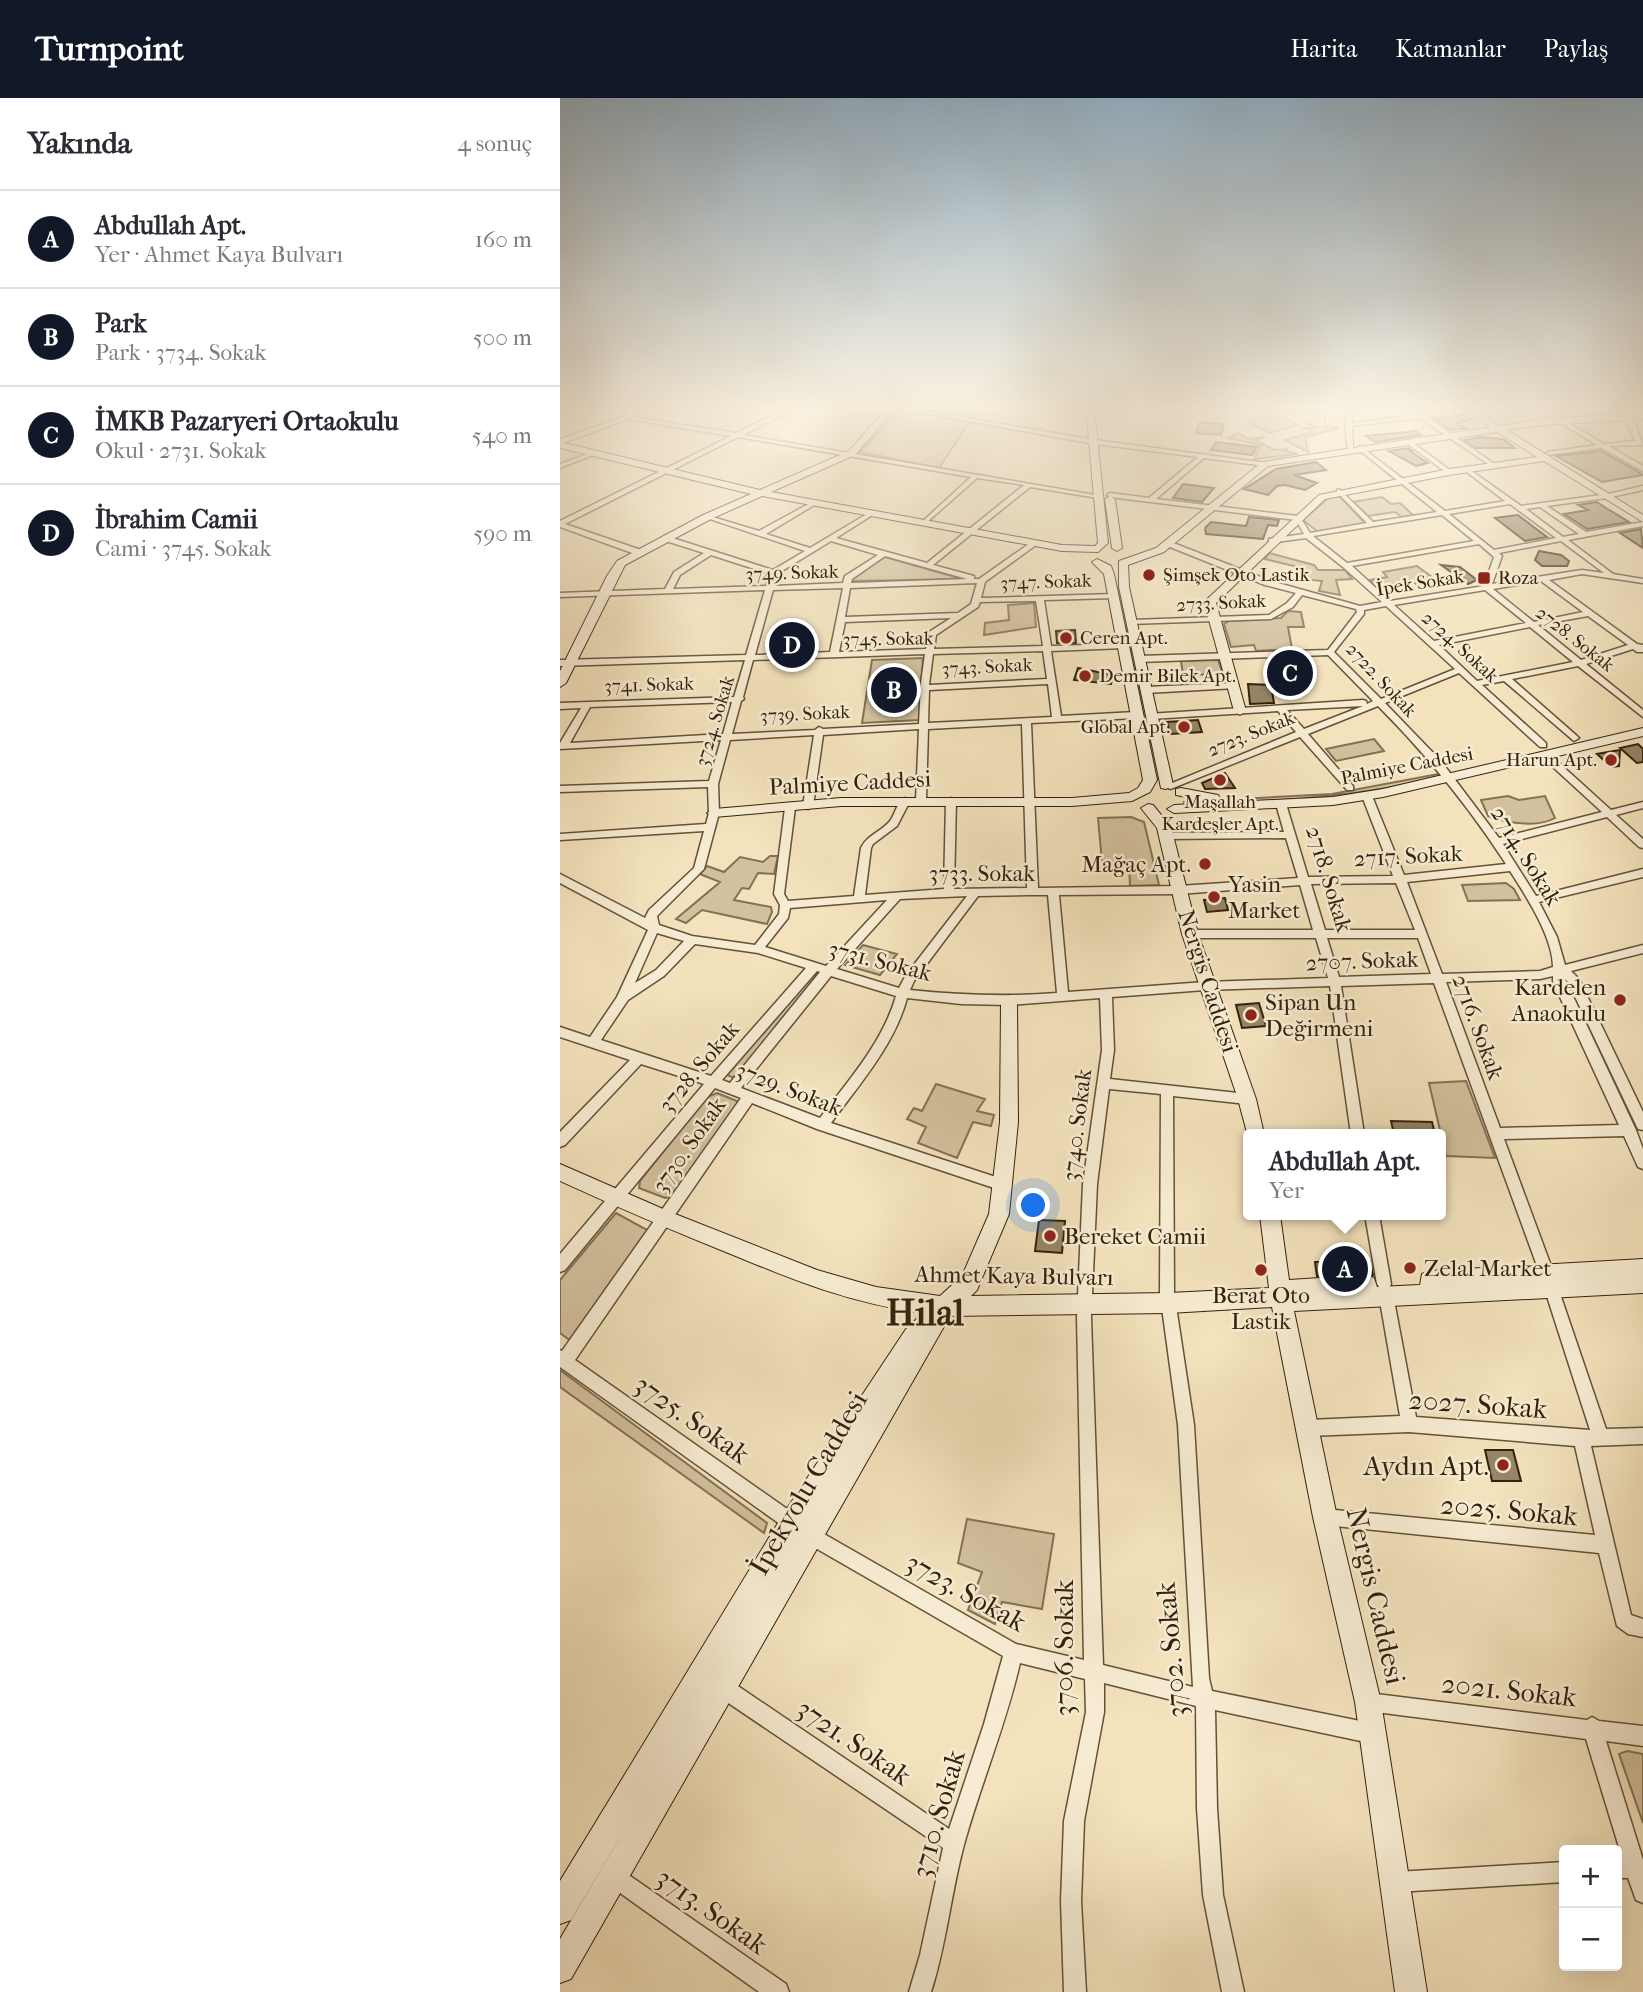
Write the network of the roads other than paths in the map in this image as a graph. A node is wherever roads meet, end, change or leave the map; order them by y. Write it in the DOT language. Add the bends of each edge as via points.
graph roads {
  1 [pos="616,495"];
  2 [pos="755,495"];
  3 [pos="773,495"];
  4 [pos="954,495"];
  5 [pos="1016,495"];
  6 [pos="1094,495"];
  7 [pos="1110,495"];
  8 [pos="1114,495"];
  9 [pos="1155,495"];
  10 [pos="1226,495"];
  11 [pos="1327,495"];
  12 [pos="1343,495"];
  13 [pos="1419,495"];
  14 [pos="1502,495"];
  15 [pos="1606,495"];
  16 [pos="1609,495"];
  17 [pos="1098,496"];
  18 [pos="1151,499"];
  19 [pos="1511,502"];
  20 [pos="814,503"];
  21 [pos="1541,505"];
  22 [pos="1211,507"];
  23 [pos="1519,508"];
  24 [pos="872,513"];
  25 [pos="1643,513"];
  26 [pos="1443,514"];
  27 [pos="707,517"];
  28 [pos="1298,518"];
  29 [pos="1643,522"];
  30 [pos="925,523"];
  31 [pos="560,524"];
  32 [pos="1373,526"];
  33 [pos="973,531"];
  34 [pos="760,534"];
  35 [pos="1585,535"];
  36 [pos="1310,537"];
  37 [pos="666,538"];
  38 [pos="830,539"];
  39 [pos="1561,540"];
  40 [pos="1272,541"];
  41 [pos="1034,542"];
  42 [pos="1480,542"];
  43 [pos="1168,543"];
  44 [pos="810,550"];
  45 [pos="638,552"];
  46 [pos="1493,552"];
  47 [pos="709,553"];
  48 [pos="885,553"];
  49 [pos="1122,553"];
  50 [pos="1096,557"];
  51 [pos="1346,565"];
  52 [pos="928,566"];
  53 [pos="774,573"];
  54 [pos="1241,574"];
  55 [pos="1614,576"];
  56 [pos="1542,578"];
  57 [pos="981,581"];
  58 [pos="1643,581"];
  59 [pos="845,587"];
  60 [pos="1487,588"];
  61 [pos="769,590"];
  62 [pos="1301,591"];
  63 [pos="667,592"];
  64 [pos="603,593"];
  65 [pos="560,595"];
  66 [pos="1114,596"];
  67 [pos="1040,599"];
  68 [pos="978,600"];
  69 [pos="1387,604"];
  70 [pos="1360,608"];
  71 [pos="1589,613"];
  72 [pos="961,615"];
  73 [pos="1213,619"];
  74 [pos="841,620"];
  75 [pos="1133,622"];
  76 [pos="1531,624"];
  77 [pos="1433,644"];
  78 [pos="1124,646"];
  79 [pos="1048,649"];
  80 [pos="1640,649"];
  81 [pos="1330,652"];
  82 [pos="927,654"];
  83 [pos="834,655"];
  84 [pos="1226,657"];
  85 [pos="752,658"];
  86 [pos="1140,659"];
  87 [pos="564,663"];
  88 [pos="1581,663"];
  89 [pos="1462,669"];
  90 [pos="1506,678"];
  91 [pos="1051,681"];
  92 [pos="560,683"];
  93 [pos="1478,683"];
  94 [pos="1233,686"];
  95 [pos="925,688"];
  96 [pos="1146,690"];
  97 [pos="740,699"];
  98 [pos="1377,702"];
  99 [pos="587,705"];
  100 [pos="560,706"];
  101 [pos="1281,709"];
  102 [pos="1240,711"];
  103 [pos="1643,714"];
  104 [pos="1136,715"];
  105 [pos="1151,716"];
  106 [pos="1057,719"];
  107 [pos="1026,721"];
  108 [pos="1643,723"];
  109 [pos="924,725"];
  110 [pos="819,730"];
  111 [pos="1301,732"];
  112 [pos="1643,732"];
  113 [pos="729,736"];
  114 [pos="1574,738"];
  115 [pos="562,746"];
  116 [pos="1544,750"];
  117 [pos="1447,775"];
  118 [pos="713,784"];
  119 [pos="1172,788"];
  120 [pos="1350,788"];
  121 [pos="560,789"];
  122 [pos="1367,796"];
  123 [pos="1144,798"];
  124 [pos="921,800"];
  125 [pos="905,801"];
  126 [pos="951,801"];
  127 [pos="1031,803"];
  128 [pos="1281,804"];
  129 [pos="1643,805"];
  130 [pos="808,806"];
  131 [pos="790,808"];
  132 [pos="1173,809"];
  133 [pos="1608,813"];
  134 [pos="712,820"];
  135 [pos="1165,832"];
  136 [pos="1291,835"];
  137 [pos="560,837"];
  138 [pos="1496,842"];
  139 [pos="1643,845"];
  140 [pos="1512,867"];
  141 [pos="1643,873"];
  142 [pos="1400,879"];
  143 [pos="1306,881"];
  144 [pos="563,884"];
  145 [pos="1180,890"];
  146 [pos="949,892"];
  147 [pos="975,893"];
  148 [pos="1033,893"];
  149 [pos="1053,893"];
  150 [pos="897,896"];
  151 [pos="859,898"];
  152 [pos="1533,900"];
  153 [pos="785,905"];
  154 [pos="654,928"];
  155 [pos="1321,933"];
  156 [pos="1190,934"];
  157 [pos="1422,934"];
  158 [pos="692,940"];
  159 [pos="758,949"];
  160 [pos="1643,949"];
  161 [pos="815,966"];
  162 [pos="832,970"];
  163 [pos="1562,970"];
  164 [pos="1438,979"];
  165 [pos="1335,983"];
  166 [pos="1205,986"];
  167 [pos="900,993"];
  168 [pos="1106,994"];
  169 [pos="1063,997"];
  170 [pos="623,998"];
  171 [pos="1009,1001"];
  172 [pos="560,1032"];
  173 [pos="593,1042"];
  174 [pos="639,1058"];
  175 [pos="713,1082"];
  176 [pos="1104,1083"];
  177 [pos="732,1090"];
  178 [pos="1167,1091"];
  179 [pos="749,1097"];
  180 [pos="1247,1099"];
  181 [pos="822,1125"];
  182 [pos="1643,1125"];
  183 [pos="1254,1129"];
  184 [pos="1357,1129"];
  185 [pos="1629,1130"];
  186 [pos="1495,1134"];
  187 [pos="560,1141"];
  188 [pos="1643,1163"];
  189 [pos="560,1172"];
  190 [pos="1003,1185"];
  191 [pos="617,1197"];
  192 [pos="663,1218"];
  193 [pos="1271,1220"];
  194 [pos="1373,1220"];
  195 [pos="560,1265"];
  196 [pos="1643,1269"];
  197 [pos="1549,1280"];
  198 [pos="1643,1283"];
  199 [pos="1385,1290"];
  200 [pos="1282,1297"];
  201 [pos="1086,1303"];
  202 [pos="1169,1303"];
  203 [pos="944,1306"];
  204 [pos="563,1359"];
  205 [pos="1409,1424"];
  206 [pos="1309,1428"];
  207 [pos="1643,1436"];
  208 [pos="1601,1437"];
  209 [pos="1581,1438"];
  210 [pos="1325,1517"];
  211 [pos="802,1530"];
  212 [pos="1604,1545"];
  213 [pos="1643,1628"];
  214 [pos="1013,1652"];
  215 [pos="1095,1674"];
  216 [pos="722,1686"];
  217 [pos="1205,1699"];
  218 [pos="1368,1702"];
  219 [pos="1592,1727"];
  220 [pos="1370,1733"];
  221 [pos="1643,1736"];
  222 [pos="954,1844"];
  223 [pos="1626,1868"];
  224 [pos="1559,1871"];
  225 [pos="613,1876"];
  226 [pos="1396,1882"];
  227 [pos="1643,1893"];
  228 [pos="560,1909"];
  229 [pos="560,1968"];
  230 [pos="928,1982"];
  231 [pos="765,1988"];
  232 [pos="920,1992"];
  233 [pos="1075,1992"];
  234 [pos="1233,1992"];
  235 [pos="1411,1992"];
  1 -- 31 [label="street"];
  2 -- 27 [label="street"];
  3 -- 20 [label="street"];
  4 -- 30 [label="street"];
  5 -- 33 [label="street"];
  6 -- 17 [label="street"];
  7 -- 49 [label="street"];
  8 -- 18 [label="street"];
  9 -- 18 [label="street"];
  10 -- 22 [label="street"];
  11 -- 28 [label="street"];
  12 -- 32 [label="street"];
  13 -- 26 [label="street"];
  14 -- 19 [label="street"];
  15 -- 21 [label="street"];
  16 -- 25 [label="street"];
  16 -- 29 [label="street"];
  17 -- 50 [label="street" via="1103,543"];
  18 -- 22 [label="street"];
  19 -- 23 [label="street"];
  19 -- 26 [label="street"];
  20 -- 24 [label="street"];
  20 -- 34 [label="street"];
  21 -- 23 [label="street"];
  21 -- 35 [label="street"];
  22 -- 28 [label="street"];
  22 -- 43 [label="street"];
  23 -- 39 [label="street"];
  24 -- 30 [label="street"];
  24 -- 38 [label="street"];
  26 -- 32 [label="street"];
  26 -- 42 [label="street"];
  27 -- 34 [label="street"];
  27 -- 37 [label="street"];
  28 -- 36 [label="street, 2724. Sokak"];
  28 -- 40 [label="street"];
  29 -- 35 [label="street"];
  30 -- 33 [label="street"];
  31 -- 45 [label="street"];
  32 -- 36 [label="street"];
  33 -- 41 [label="street"];
  33 -- 52 [label="street"];
  34 -- 44 [label="street"];
  35 -- 39 [label="street"];
  36 -- 40 [label="street"];
  36 -- 51 [label="street, 2724. Sokak"];
  37 -- 45 [label="street"];
  37 -- 47 [label="street"];
  38 -- 44 [label="street"];
  38 -- 48 [label="street"];
  39 -- 46 [label="street"];
  39 -- 55 [label="street"];
  40 -- 54 [label="street"];
  41 -- 50 [label="street"];
  41 -- 57 [label="street"];
  42 -- 46 [label="street"];
  42 -- 51 [label="street"];
  43 -- 49 [label="street" via="1150,555"];
  43 -- 54 [label="street, İpek Sokak"];
  44 -- 53 [label="street"];
  45 -- 64 [label="street" via="621,563"];
  46 -- 60 [label="street" via="1498,560"];
  47 -- 53 [label="street"];
  47 -- 63 [label="street" via="677,574"];
  48 -- 52 [label="street"];
  48 -- 59 [label="street" via="848,578"];
  49 -- 50 [label="street"];
  49 -- 50 [label="street" via="1109,565"];
  49 -- 75 [label="street"];
  50 -- 66 [label="street" via="1107,568"];
  51 -- 69 [label="street, 2724. Sokak"];
  52 -- 57 [label="street"];
  53 -- 61 [label="street, 3724. Sokak"];
  54 -- 62 [label="street, İpek Sokak"];
  54 -- 73 [label="street" via="1210,601"];
  55 -- 56 [label="street, İpek Sokak" via="1582,572"];
  55 -- 58 [label="street, İpek Sokak"];
  56 -- 60 [label="street, İpek Sokak"];
  56 -- 71 [label="street"];
  57 -- 59 [label="street, 3749. Sokak"];
  57 -- 68 [label="street"];
  59 -- 61 [label="street, 3749. Sokak"];
  59 -- 74 [label="street"];
  60 -- 69 [label="street, İpek Sokak"];
  60 -- 76 [label="street, 2728. Sokak"];
  61 -- 63 [label="street, 3749. Sokak"];
  61 -- 85 [label="street, 3724. Sokak"];
  62 -- 70 [label="street, İpek Sokak"];
  62 -- 73 [label="street, 2733. Sokak" via="1275,616"];
  63 -- 64 [label="street, 3749. Sokak"];
  64 -- 65 [label="street"];
  64 -- 87 [label="street"];
  66 -- 67 [label="street, 3747. Sokak"];
  66 -- 78 [label="street"];
  67 -- 68 [label="street, 3747. Sokak"];
  67 -- 79 [label="street"];
  68 -- 72 [label="street"];
  69 -- 70 [label="street, İpek Sokak"];
  69 -- 77 [label="street, 2724. Sokak"];
  70 -- 81 [label="street, 2722. Sokak"];
  71 -- 76 [label="street"];
  71 -- 80 [label="street"];
  72 -- 74 [label="street"];
  72 -- 82 [label="street" via="932,634"];
  73 -- 75 [label="street, 2733. Sokak"];
  73 -- 84 [label="street"];
  74 -- 83 [label="street"];
  75 -- 86 [label="street"];
  76 -- 77 [label="street"];
  76 -- 88 [label="street, 2728. Sokak"];
  77 -- 89 [label="street, 2724. Sokak"];
  78 -- 79 [label="street, 3745. Sokak"];
  78 -- 104 [label="street"];
  79 -- 82 [label="street, 3745. Sokak"];
  79 -- 91 [label="street"];
  80 -- 88 [label="street"];
  81 -- 84 [label="street"];
  81 -- 98 [label="street, 2722. Sokak"];
  82 -- 83 [label="street, 3745. Sokak"];
  82 -- 95 [label="street"];
  83 -- 85 [label="street, 3745. Sokak"];
  84 -- 86 [label="street"];
  84 -- 94 [label="street"];
  85 -- 87 [label="street, 3745. Sokak"];
  85 -- 97 [label="street, 3724. Sokak"];
  86 -- 96 [label="street"];
  87 -- 92 [label="street"];
  88 -- 90 [label="street"];
  88 -- 103 [label="street, 2728. Sokak"];
  89 -- 93 [label="street, 2724. Sokak"];
  89 -- 98 [label="street, 2723. Sokak"];
  90 -- 93 [label="street"];
  90 -- 114 [label="street"];
  91 -- 95 [label="street, 3743. Sokak"];
  91 -- 106 [label="street"];
  93 -- 116 [label="street, 2724. Sokak"];
  94 -- 96 [label="street"];
  94 -- 102 [label="street"];
  95 -- 109 [label="street"];
  96 -- 105 [label="street"];
  97 -- 99 [label="street, 3741. Sokak"];
  97 -- 113 [label="street, 3724. Sokak"];
  98 -- 101 [label="street"];
  98 -- 111 [label="street, 2723. Sokak"];
  98 -- 117 [label="street, 2722. Sokak"];
  99 -- 100 [label="street, 3741. Sokak"];
  99 -- 115 [label="street"];
  101 -- 102 [label="street"];
  101 -- 111 [label="street"];
  102 -- 105 [label="street"];
  104 -- 106 [label="street, 3739. Sokak"];
  104 -- 123 [label="street" via="1150,780"];
  105 -- 119 [label="street"];
  106 -- 107 [label="street, 3739. Sokak"];
  107 -- 109 [label="street, 3739. Sokak"];
  107 -- 127 [label="street"];
  108 -- 114 [label="street, Palmiye Caddesi"];
  109 -- 110 [label="street, 3739. Sokak"];
  109 -- 124 [label="street"];
  110 -- 113 [label="street, 3739. Sokak"];
  110 -- 130 [label="street"];
  111 -- 119 [label="street, 2723. Sokak"];
  111 -- 120 [label="street"];
  112 -- 116 [label="street, Palmiye Caddesi"];
  113 -- 115 [label="street, 3739. Sokak"];
  113 -- 118 [label="street, 3724. Sokak"];
  114 -- 116 [label="street, Palmiye Caddesi"];
  116 -- 117 [label="street, Palmiye Caddesi"];
  116 -- 133 [label="street"];
  117 -- 120 [label="street, Palmiye Caddesi"];
  117 -- 122 [label="street, Palmiye Caddesi"];
  117 -- 138 [label="street, 2714. Sokak"];
  118 -- 121 [label="street"];
  118 -- 134 [label="street, 3724. Sokak"];
  119 -- 120 [label="street, Palmiye Caddesi" via="1204,799"];
  119 -- 123 [label="street"];
  119 -- 132 [label="street" via="1182,801"];
  122 -- 128 [label="street, Palmiye Caddesi"];
  122 -- 142 [label="street, 2716. Sokak"];
  123 -- 127 [label="street, Palmiye Caddesi"];
  123 -- 132 [label="street, Palmiye Caddesi" via="1161,811"];
  123 -- 135 [label="street"];
  124 -- 125 [label="street, Palmiye Caddesi"];
  124 -- 126 [label="street, Palmiye Caddesi"];
  125 -- 130 [label="street, Palmiye Caddesi"];
  125 -- 151 [label="street" via="893,824 866,848"];
  126 -- 127 [label="street, Palmiye Caddesi"];
  126 -- 146 [label="street"];
  127 -- 148 [label="street"];
  128 -- 132 [label="street, Palmiye Caddesi"];
  128 -- 136 [label="street, 2718. Sokak"];
  129 -- 133 [label="street"];
  130 -- 131 [label="street, Palmiye Caddesi"];
  131 -- 134 [label="street, Palmiye Caddesi"];
  131 -- 153 [label="street" via="779,894"];
  132 -- 135 [label="street"];
  133 -- 138 [label="street"];
  133 -- 139 [label="street"];
  134 -- 137 [label="street"];
  134 -- 154 [label="street, 3724. Sokak" via="699,869 657,906 650,917"];
  135 -- 136 [label="street"];
  135 -- 145 [label="street, Nergis Caddesi"];
  136 -- 143 [label="street, 2718. Sokak"];
  138 -- 140 [label="street, 2714. Sokak"];
  140 -- 142 [label="street, 2717. Sokak"];
  140 -- 152 [label="street, 2714. Sokak"];
  141 -- 152 [label="street"];
  142 -- 143 [label="street, 2717. Sokak"];
  142 -- 157 [label="street, 2716. Sokak"];
  143 -- 145 [label="street, 2717. Sokak"];
  143 -- 155 [label="street, 2718. Sokak"];
  144 -- 154 [label="street, 3731. Sokak"];
  145 -- 149 [label="street, 3733. Sokak"];
  145 -- 156 [label="street, Nergis Caddesi"];
  146 -- 147 [label="street, 3733. Sokak"];
  146 -- 150 [label="street, 3733. Sokak"];
  147 -- 148 [label="street, 3733. Sokak"];
  147 -- 167 [label="street"];
  148 -- 149 [label="street, 3733. Sokak"];
  149 -- 169 [label="street"];
  150 -- 151 [label="street, 3733. Sokak"];
  150 -- 162 [label="street, 3730. Sokak"];
  151 -- 153 [label="street, 3733. Sokak"];
  152 -- 163 [label="street, 2714. Sokak" via="1558,951"];
  153 -- 159 [label="street" via="778,926"];
  154 -- 158 [label="street, 3731. Sokak"];
  154 -- 170 [label="street, 3724. Sokak"];
  155 -- 156 [label="street"];
  155 -- 157 [label="street"];
  155 -- 165 [label="street, 2718. Sokak"];
  156 -- 166 [label="street, Nergis Caddesi"];
  157 -- 164 [label="street, 2716. Sokak"];
  158 -- 159 [label="street, 3731. Sokak"];
  158 -- 170 [label="street" via="660,973"];
  159 -- 161 [label="street, 3731. Sokak"];
  160 -- 163 [label="street, 2707. Sokak"];
  161 -- 162 [label="street, 3731. Sokak"];
  161 -- 175 [label="street, 3728. Sokak"];
  162 -- 167 [label="street, 3731. Sokak"];
  162 -- 177 [label="street, 3730. Sokak"];
  163 -- 164 [label="street, 2707. Sokak"];
  163 -- 182 [label="street, 2714. Sokak" via="1573,979"];
  163 -- 185 [label="street, 2714. Sokak" via="1559,982"];
  164 -- 165 [label="street, 2707. Sokak"];
  164 -- 186 [label="street, 2716. Sokak"];
  165 -- 166 [label="street, 2707. Sokak"];
  165 -- 184 [label="street, 2718. Sokak"];
  166 -- 168 [label="street, 3731. Sokak"];
  166 -- 180 [label="street, Nergis Caddesi"];
  167 -- 171 [label="street, 3731. Sokak"];
  167 -- 181 [label="street" via="896,1014 868,1063"];
  168 -- 169 [label="street, 3731. Sokak"];
  168 -- 176 [label="street, 3740. Sokak"];
  169 -- 171 [label="street, 3731. Sokak"];
  170 -- 173 [label="street, 3724. Sokak"];
  171 -- 190 [label="street" via="1009,1122"];
  172 -- 173 [label="street, 3729. Sokak"];
  173 -- 174 [label="street, 3729. Sokak"];
  174 -- 175 [label="street, 3729. Sokak"];
  174 -- 187 [label="street"];
  175 -- 177 [label="street, 3729. Sokak"];
  175 -- 191 [label="street, 3728. Sokak"];
  176 -- 178 [label="street"];
  176 -- 201 [label="street, 3740. Sokak" via="1090,1184"];
  177 -- 179 [label="street, 3729. Sokak"];
  178 -- 180 [label="street"];
  178 -- 202 [label="street, 3702. Sokak"];
  179 -- 181 [label="street, 3729. Sokak"];
  179 -- 192 [label="street, 3730. Sokak"];
  180 -- 183 [label="street, Nergis Caddesi"];
  181 -- 190 [label="street, 3729. Sokak"];
  185 -- 186 [label="street"];
  185 -- 188 [label="street, 2714. Sokak"];
  186 -- 197 [label="street, 2716. Sokak"];
  189 -- 191 [label="street, Ahmet Kaya Bulvarı"];
  190 -- 203 [label="street" via="999,1214 970,1283"];
  191 -- 192 [label="street, Ahmet Kaya Bulvarı"];
  191 -- 195 [label="street, 3728. Sokak"];
  192 -- 203 [label="street, Ahmet Kaya Bulvarı" via="816,1279 876,1297"];
  192 -- 204 [label="street, 3730. Sokak"];
  193 -- 200 [label="street, Nergis Caddesi"];
  194 -- 199 [label="street"];
  196 -- 197 [label="street, Ahmet Kaya Bulvarı"];
  197 -- 198 [label="street, Ahmet Kaya Bulvarı"];
  197 -- 199 [label="street, Ahmet Kaya Bulvarı"];
  197 -- 208 [label="street"];
  199 -- 200 [label="street, Ahmet Kaya Bulvarı" via="1292,1301"];
  199 -- 205 [label="street"];
  200 -- 202 [label="street, Ahmet Kaya Bulvarı"];
  200 -- 206 [label="street, Nergis Caddesi"];
  201 -- 202 [label="street, Ahmet Kaya Bulvarı"];
  201 -- 203 [label="street, Ahmet Kaya Bulvarı"];
  201 -- 215 [label="street, 3706. Sokak"];
  202 -- 217 [label="street, 3702. Sokak" via="1186,1424 1199,1665"];
  203 -- 211 [label="street" via="914,1336"];
  204 -- 211 [label="street, 3725. Sokak"];
  205 -- 206 [label="street, 2027. Sokak"];
  205 -- 209 [label="street, 2027. Sokak"];
  206 -- 210 [label="street, Nergis Caddesi"];
  207 -- 208 [label="street, 2027. Sokak"];
  208 -- 209 [label="street, 2027. Sokak"];
  209 -- 212 [label="street"];
  210 -- 212 [label="street, 2025. Sokak"];
  210 -- 218 [label="street, Nergis Caddesi"];
  211 -- 214 [label="street, 3723. Sokak"];
  211 -- 216 [label="street, İpekyolu Caddesi"];
  211 -- 228 [label="street"];
  212 -- 213 [label="street" via="1623,1620"];
  214 -- 215 [label="street, 3723. Sokak"];
  214 -- 222 [label="street, 3710. Sokak" via="1004,1695"];
  215 -- 217 [label="street, 3723. Sokak"];
  215 -- 233 [label="street, 3706. Sokak" via="1095,1712 1074,1821"];
  216 -- 222 [label="street, 3721. Sokak"];
  216 -- 225 [label="street, İpekyolu Caddesi"];
  217 -- 220 [label="street, 3723. Sokak"];
  217 -- 234 [label="street, 3702. Sokak" via="1213,1895"];
  218 -- 219 [label="street, 2021. Sokak"];
  218 -- 220 [label="street, Nergis Caddesi"];
  219 -- 221 [label="street, 2021. Sokak"];
  219 -- 223 [label="street"];
  220 -- 226 [label="street, Nergis Caddesi"];
  222 -- 230 [label="street, 3710. Sokak"];
  223 -- 227 [label="street"];
  224 -- 226 [label="street"];
  225 -- 229 [label="street, İpekyolu Caddesi"];
  225 -- 231 [label="street, 3713. Sokak"];
  226 -- 235 [label="street, Nergis Caddesi"];
  230 -- 232 [label="street, 3710. Sokak"];
}
